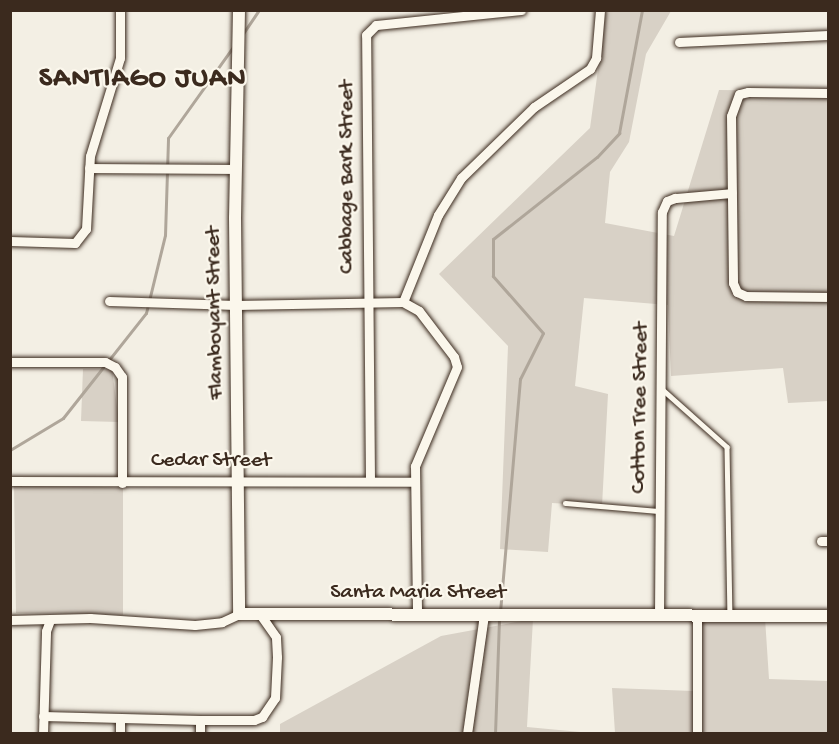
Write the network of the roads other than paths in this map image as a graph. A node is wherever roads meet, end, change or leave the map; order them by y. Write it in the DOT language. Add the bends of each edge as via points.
graph roads {
  1 [pos="120,10"];
  2 [pos="239,10"];
  3 [pos="521,10"];
  4 [pos="600,10"];
  5 [pos="488,11"];
  6 [pos="828,35"];
  7 [pos="679,42"];
  8 [pos="828,93"];
  9 [pos="89,168"];
  10 [pos="236,169"];
  11 [pos="732,193"];
  12 [pos="10,241"];
  13 [pos="828,297"];
  14 [pos="109,301"];
  15 [pos="403,302"];
  16 [pos="236,305"];
  17 [pos="368,305"];
  18 [pos="10,362"];
  19 [pos="661,388"];
  20 [pos="369,479"];
  21 [pos="10,482"];
  22 [pos="239,482"];
  23 [pos="412,482"];
  24 [pos="122,483"];
  25 [pos="565,503"];
  26 [pos="659,511"];
  27 [pos="417,613"];
  28 [pos="239,614"];
  29 [pos="260,614"];
  30 [pos="484,615"];
  31 [pos="730,615"];
  32 [pos="658,616"];
  33 [pos="697,616"];
  34 [pos="828,616"];
  35 [pos="10,620"];
  36 [pos="50,620"];
  37 [pos="43,716"];
  38 [pos="120,719"];
  39 [pos="200,720"];
  40 [pos="43,734"];
  41 [pos="120,734"];
  42 [pos="200,734"];
  43 [pos="467,734"];
  44 [pos="697,734"];
  1 -- 9 [label="street" via="116,78 96,129"];
  2 -- 10 [label="street, Flamboyant Street"];
  3 -- 5 [label="street, Cabbage Bark Street"];
  4 -- 15 [label="street" via="596,58 590,69 534,107 461,178 438,215"];
  5 -- 17 [label="street, Cabbage Bark Street" via="376,25 366,35"];
  6 -- 7 [label="street"];
  8 -- 11 [label="street" via="739,94 731,116"];
  9 -- 10 [label="street"];
  9 -- 12 [label="street" via="86,229 82,238 66,244"];
  10 -- 16 [label="street, Flamboyant Street"];
  11 -- 13 [label="street" via="733,283 737,292 746,296"];
  11 -- 19 [label="street, Cotton Tree Street" via="667,201 662,212"];
  14 -- 16 [label="street"];
  15 -- 17 [label="street"];
  15 -- 23 [label="street" via="419,311 454,357 457,367 417,460"];
  16 -- 17 [label="street"];
  16 -- 22 [label="street, Flamboyant Street"];
  17 -- 20 [label="street, Cabbage Bark Street"];
  18 -- 24 [label="street" via="105,362 115,367 122,377"];
  19 -- 26 [label="street, Cotton Tree Street"];
  19 -- 31 [label="lane" via="727,447"];
  20 -- 22 [label="street, Cedar Street"];
  20 -- 23 [label="street, Cedar Street"];
  21 -- 24 [label="street, Cedar Street"];
  22 -- 24 [label="street, Cedar Street"];
  22 -- 28 [label="street, Flamboyant Street"];
  23 -- 27 [label="street" via="417,507"];
  25 -- 26 [label="lane"];
  26 -- 32 [label="street, Cotton Tree Street"];
  27 -- 29 [label="street, Santa Maria Street"];
  27 -- 30 [label="street, Santa Maria Street"];
  28 -- 29 [label="street, Santa Maria Street"];
  28 -- 36 [label="street, Santa Maria Street" via="222,622 195,625 153,620"];
  29 -- 39 [label="street" via="276,637 278,682 270,711 254,720"];
  30 -- 32 [label="street, Santa Maria Street"];
  30 -- 43 [label="street"];
  31 -- 33 [label="street, Santa Maria Street"];
  31 -- 34 [label="street, Santa Maria Street"];
  32 -- 33 [label="street, Santa Maria Street"];
  33 -- 44 [label="street"];
  35 -- 36 [label="street, Santa Maria Street"];
  36 -- 37 [label="street"];
  37 -- 38 [label="street"];
  37 -- 40 [label="street"];
  38 -- 39 [label="street"];
  38 -- 41 [label="street"];
  39 -- 42 [label="street"];
}
